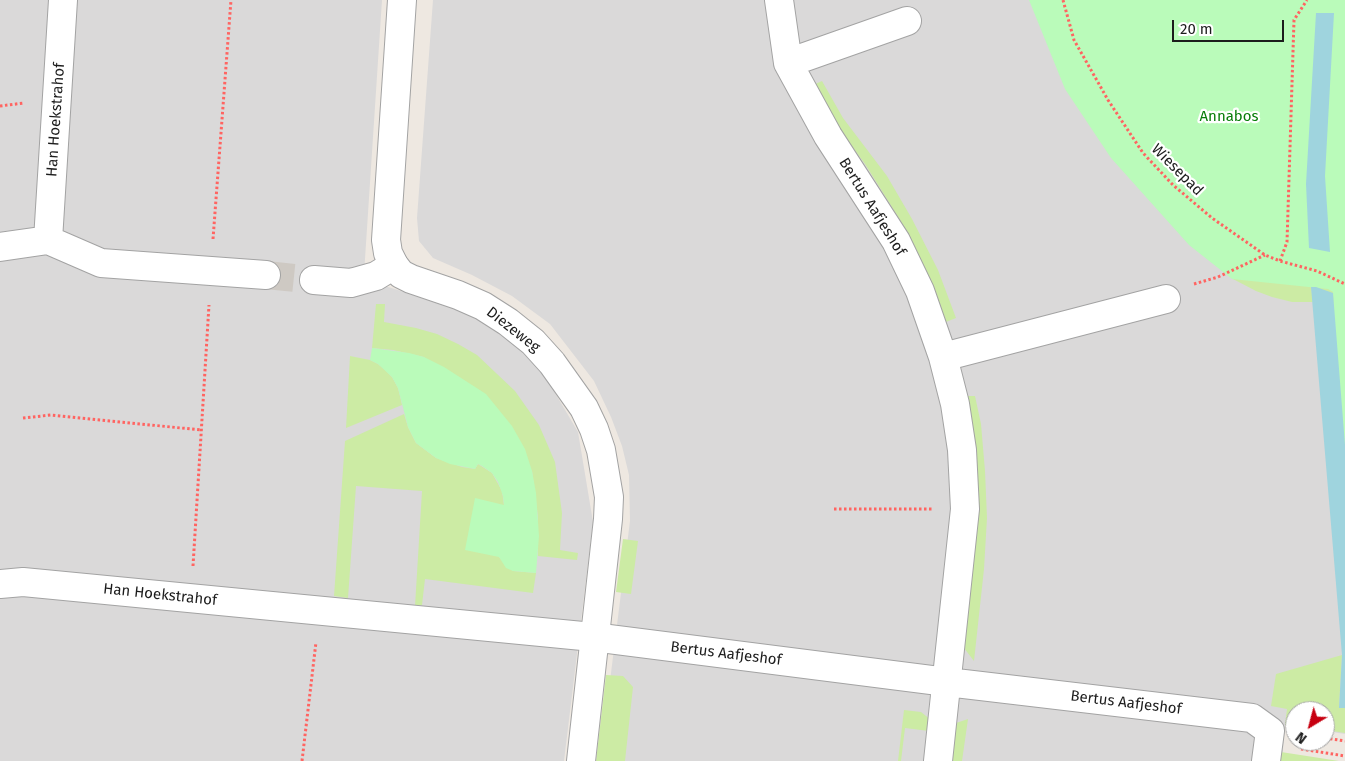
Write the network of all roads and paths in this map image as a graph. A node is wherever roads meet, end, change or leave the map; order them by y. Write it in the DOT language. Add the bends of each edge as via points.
graph roads {
  1 [pos="63,0"];
  2 [pos="231,0"];
  3 [pos="402,0"];
  4 [pos="779,0"];
  5 [pos="1063,0"];
  6 [pos="1307,0"];
  7 [pos="907,21"];
  8 [pos="788,63"];
  9 [pos="48,240"];
  10 [pos="0,247"];
  11 [pos="1265,255"];
  12 [pos="1280,262"];
  13 [pos="394,265"];
  14 [pos="211,270"];
  15 [pos="266,275"];
  16 [pos="314,280"];
  17 [pos="1345,284"];
  18 [pos="1166,299"];
  19 [pos="943,358"];
  20 [pos="23,418"];
  21 [pos="201,430"];
  22 [pos="834,509"];
  23 [pos="965,509"];
  24 [pos="0,584"];
  25 [pos="192,598"];
  26 [pos="319,611"];
  27 [pos="594,636"];
  28 [pos="947,682"];
  29 [pos="1267,753"];
  30 [pos="1345,756"];
  31 [pos="302,761"];
  32 [pos="581,761"];
  33 [pos="938,761"];
  1 -- 9 [label="street, Han Hoekstrahof"];
  2 -- 14 [label="path"];
  3 -- 13 [label="street" via="386,240"];
  4 -- 8 [label="street, Bertus Aafjeshof"];
  5 -- 11 [label="path, Wiesepad" via="1074,40 1143,153 1173,185 1212,218"];
  6 -- 12 [label="path" via="1294,20 1287,242"];
  7 -- 8 [label="street"];
  8 -- 19 [label="street, Bertus Aafjeshof" via="828,136 896,241 920,291"];
  9 -- 10 [label="street"];
  9 -- 14 [label="street" via="101,263"];
  11 -- 12 [label="path, Wiesepad"];
  11 -- 18 [label="path" via="1218,277 1179,288"];
  12 -- 17 [label="path, Wiesepad" via="1317,270"];
  13 -- 16 [label="street" via="376,276 351,283"];
  13 -- 27 [label="street, Diezeweg" via="411,279 483,306 508,322 552,363 584,408 601,450 609,497"];
  14 -- 15 [label="street"];
  14 -- 21 [label="path"];
  18 -- 19 [label="street"];
  19 -- 23 [label="street, Bertus Aafjeshof" via="962,450"];
  20 -- 21 [label="path" via="51,415"];
  21 -- 25 [label="path"];
  22 -- 23 [label="path"];
  23 -- 28 [label="street, Bertus Aafjeshof"];
  24 -- 25 [label="street, Han Hoekstrahof" via="23,582"];
  25 -- 26 [label="street, Han Hoekstrahof"];
  26 -- 27 [label="street, Han Hoekstrahof"];
  26 -- 31 [label="path"];
  27 -- 28 [label="street, Bertus Aafjeshof"];
  27 -- 32 [label="street, Diezeweg"];
  28 -- 29 [label="street, Bertus Aafjeshof" via="1252,718 1270,730"];
  28 -- 33 [label="street, Bertus Aafjeshof"];
  29 -- 30 [label="path"];
}
